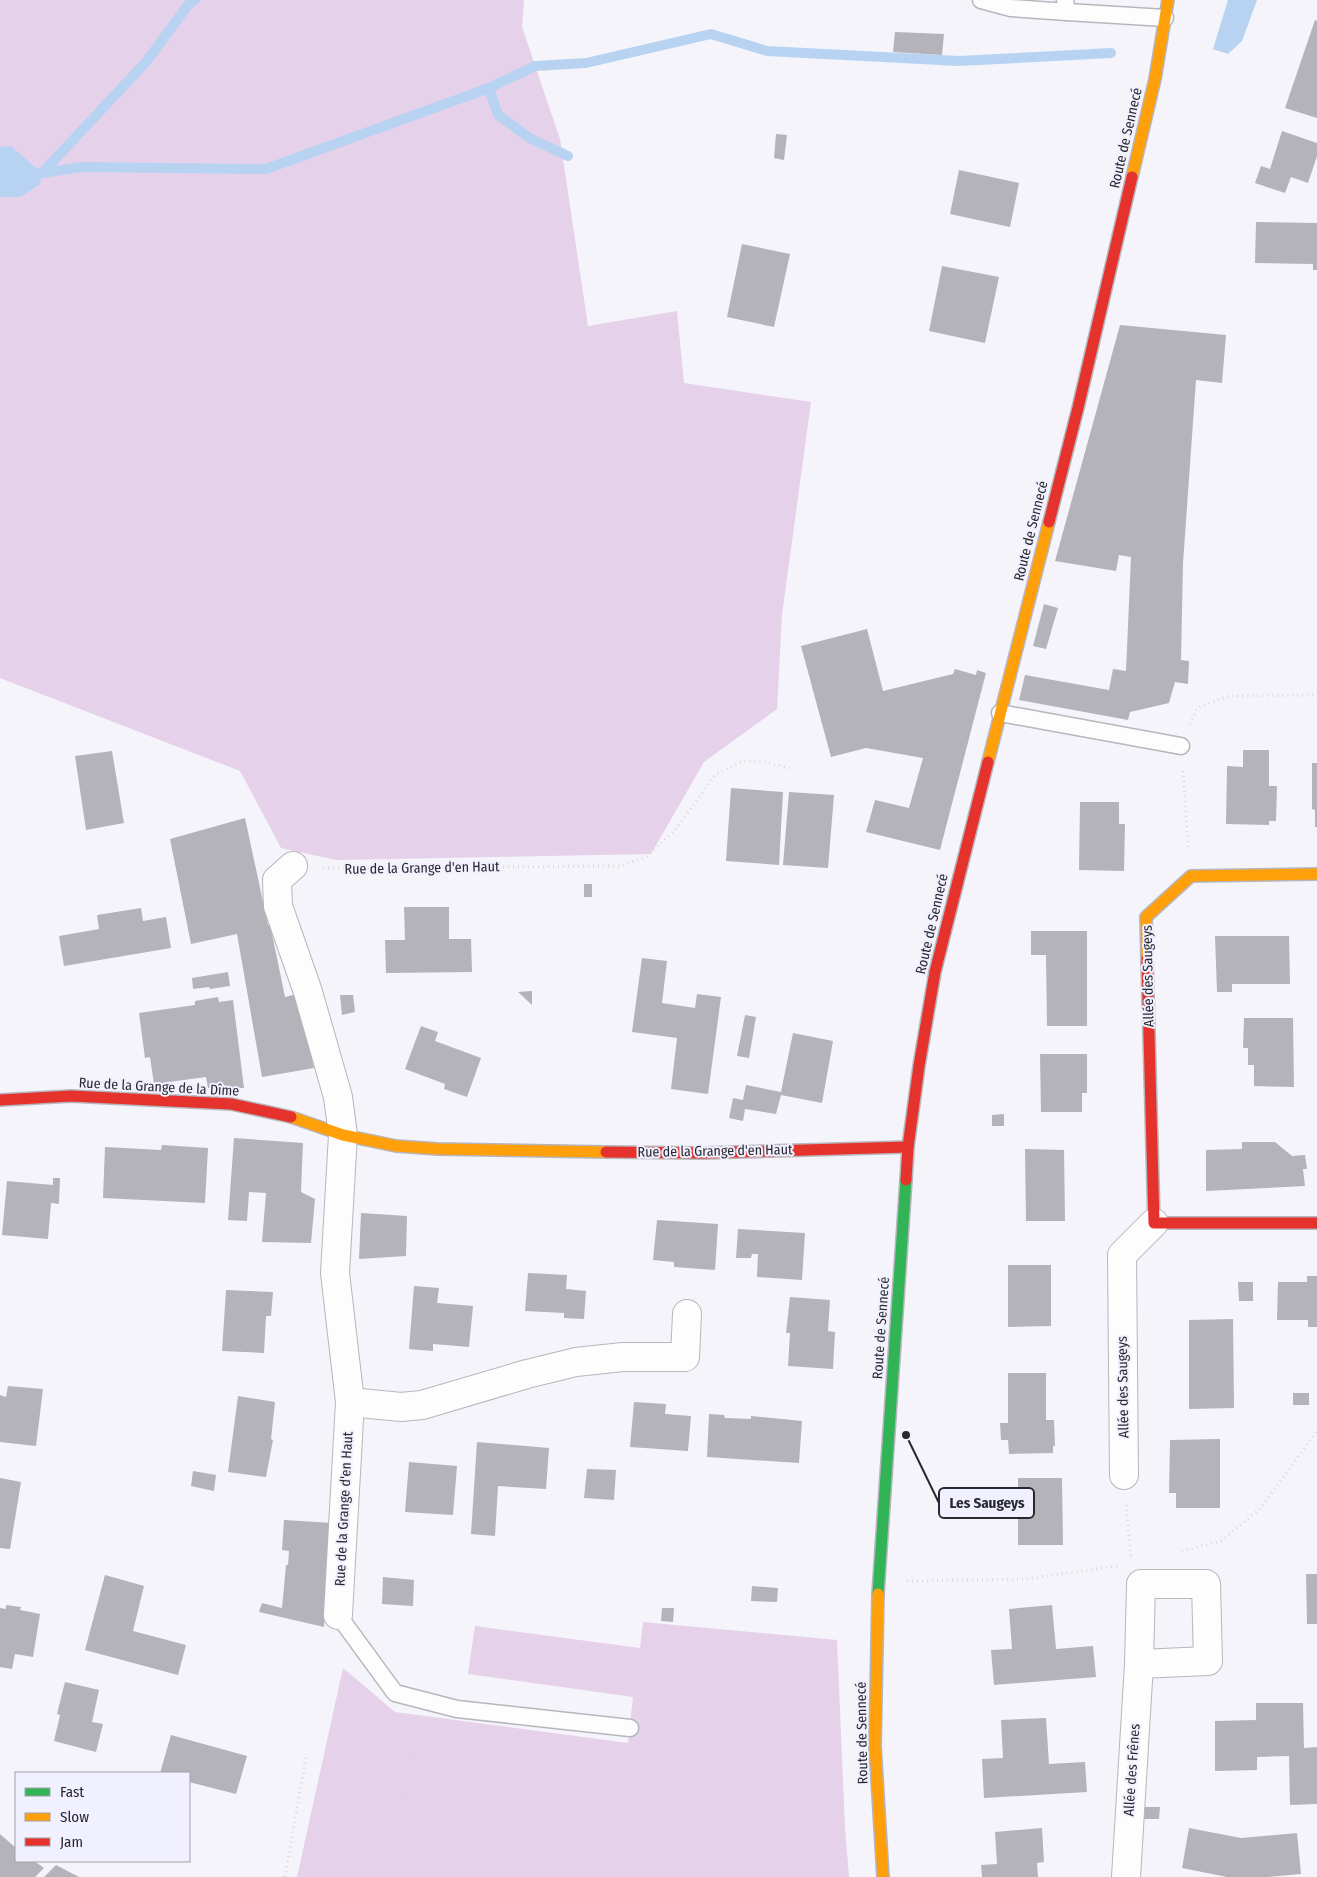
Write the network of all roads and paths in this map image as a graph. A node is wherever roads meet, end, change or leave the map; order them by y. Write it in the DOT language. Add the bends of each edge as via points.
graph roads {
  1 [pos="981,0"];
  2 [pos="1168,0"];
  3 [pos="1066,6"];
  4 [pos="1166,18"];
  5 [pos="1317,695"];
  6 [pos="1000,713"];
  7 [pos="1181,746"];
  8 [pos="793,769"];
  9 [pos="293,866"];
  10 [pos="1317,874"];
  11 [pos="1190,876"];
  12 [pos="0,1100"];
  13 [pos="342,1135"];
  14 [pos="908,1147"];
  15 [pos="1154,1222"];
  16 [pos="1317,1223"];
  17 [pos="687,1314"];
  18 [pos="350,1402"];
  19 [pos="1317,1432"];
  20 [pos="1124,1475"];
  21 [pos="1181,1552"];
  22 [pos="1131,1564"];
  23 [pos="1122,1566"];
  24 [pos="878,1581"];
  25 [pos="338,1616"];
  26 [pos="1139,1664"];
  27 [pos="417,1699"];
  28 [pos="622,1727"];
  29 [pos="306,1757"];
  30 [pos="285,1877"];
  31 [pos="393,1877"];
  32 [pos="595,1877"];
  33 [pos="883,1877"];
  34 [pos="1126,1877"];
  1 -- 3 [label="lane" via="1011,8"];
  2 -- 4 [label="street, Route de Sennecé"];
  3 -- 4 [label="lane"];
  4 -- 6 [label="street, Route de Sennecé" via="1155,79 1080,399"];
  5 -- 7 [label="path" via="1229,696 1198,708"];
  6 -- 7 [label="lane"];
  6 -- 14 [label="street, Route de Sennecé" via="936,972"];
  7 -- 11 [label="path"];
  8 -- 9 [label="path, Rue de la Grange d'en Haut" via="766,762 743,761 716,774 675,830 646,857 620,866 335,869"];
  9 -- 13 [label="street, Rue de la Grange d'en Haut" via="276,880 278,906 314,1011 338,1097"];
  10 -- 11 [label="street"];
  11 -- 15 [label="street, Allée des Saugeys" via="1146,917"];
  12 -- 13 [label="street, Rue de la Grange de la Dîme" via="71,1096 231,1104 292,1117"];
  13 -- 14 [label="street, Rue de la Grange d'en Haut" via="396,1146 438,1149 703,1153"];
  13 -- 18 [label="street, Rue de la Grange d'en Haut" via="335,1273"];
  14 -- 24 [label="street, Route de Sennecé"];
  15 -- 16 [label="street"];
  15 -- 20 [label="street, Allée des Saugeys" via="1122,1255"];
  17 -- 18 [label="street" via="685,1357 623,1357 576,1362 422,1405 401,1407"];
  18 -- 25 [label="street, Rue de la Grange d'en Haut"];
  19 -- 21 [label="path" via="1260,1509 1220,1540"];
  20 -- 22 [label="path"];
  23 -- 24 [label="path" via="1026,1579"];
  24 -- 33 [label="street, Route de Sennecé" via="875,1746"];
  25 -- 27 [label="lane" via="395,1693"];
  26 -- 34 [label="street, Allée des Frênes"];
  27 -- 28 [label="lane" via="457,1709"];
  27 -- 31 [label="path"];
  28 -- 32 [label="path"];
  29 -- 30 [label="path"];
}
